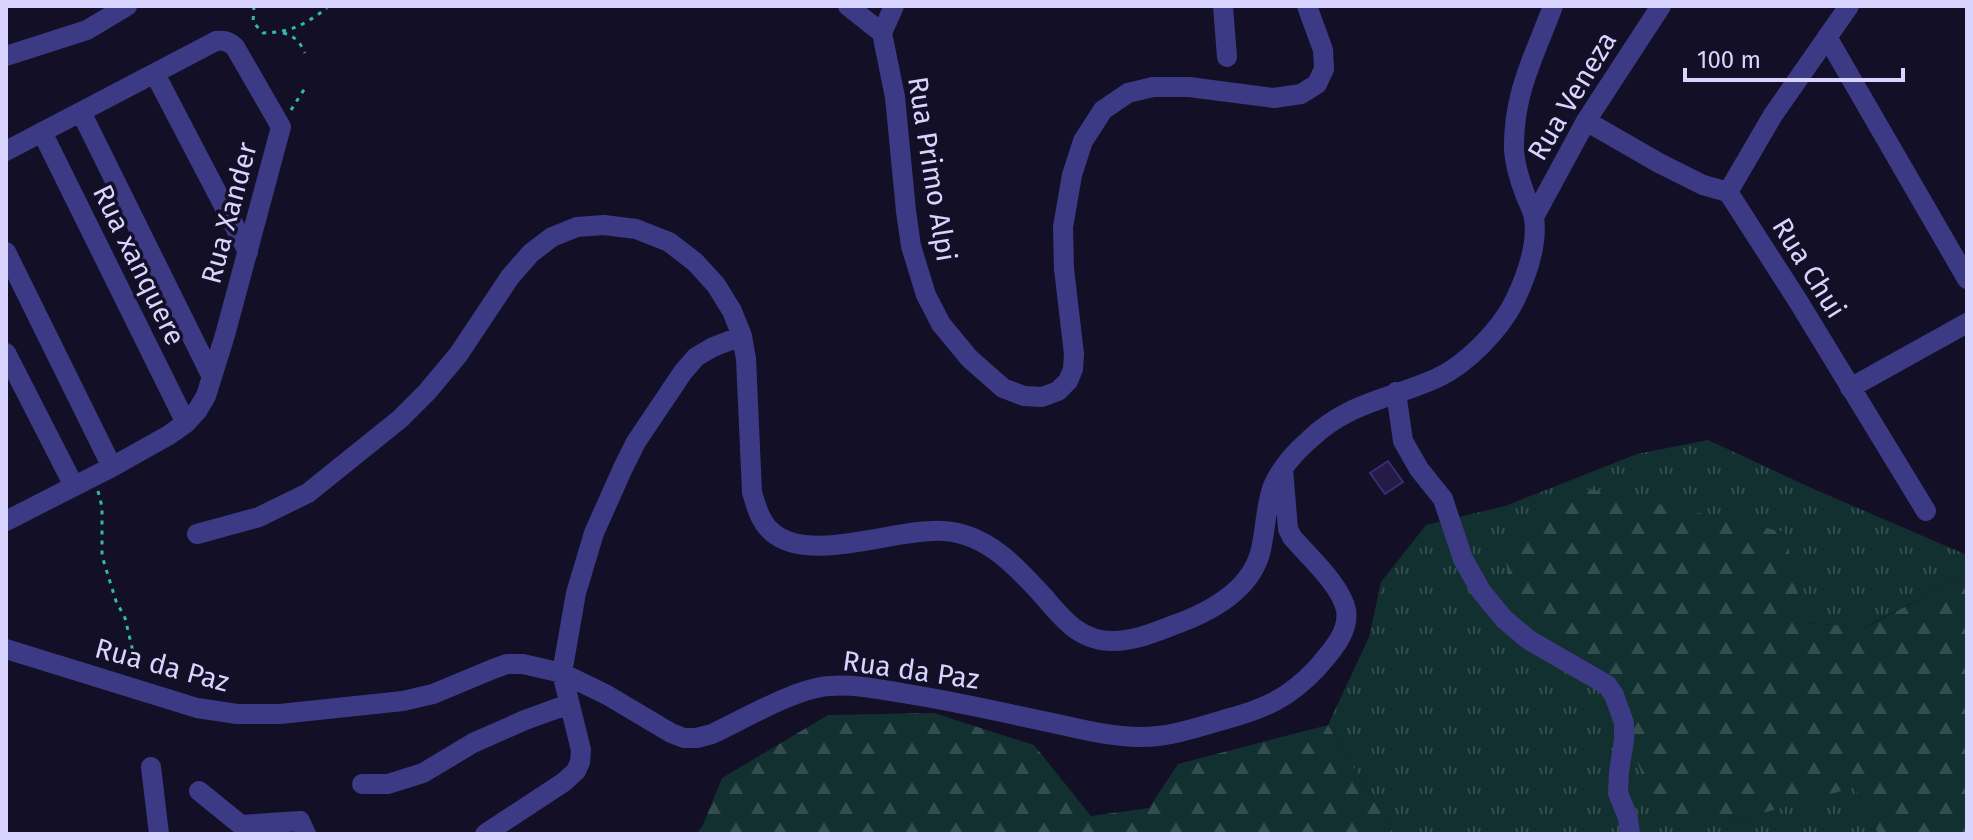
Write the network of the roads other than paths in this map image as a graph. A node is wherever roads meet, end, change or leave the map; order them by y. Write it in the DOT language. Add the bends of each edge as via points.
graph roads {
  1 [pos="127,6"];
  2 [pos="848,6"];
  3 [pos="894,6"];
  4 [pos="1223,6"];
  5 [pos="1307,6"];
  6 [pos="1553,6"];
  7 [pos="1661,6"];
  8 [pos="1849,6"];
  9 [pos="882,33"];
  10 [pos="1827,37"];
  11 [pos="6,56"];
  12 [pos="1227,57"];
  13 [pos="155,74"];
  14 [pos="81,112"];
  15 [pos="1586,121"];
  16 [pos="42,132"];
  17 [pos="6,151"];
  18 [pos="1728,192"];
  19 [pos="1534,217"];
  20 [pos="6,252"];
  21 [pos="248,252"];
  22 [pos="1967,279"];
  23 [pos="1967,323"];
  24 [pos="742,336"];
  25 [pos="6,353"];
  26 [pos="212,377"];
  27 [pos="1850,388"];
  28 [pos="1396,392"];
  29 [pos="186,423"];
  30 [pos="112,467"];
  31 [pos="1283,469"];
  32 [pos="83,481"];
  33 [pos="1926,511"];
  34 [pos="6,521"];
  35 [pos="197,534"];
  36 [pos="6,649"];
  37 [pos="562,673"];
  38 [pos="569,704"];
  39 [pos="151,767"];
  40 [pos="362,784"];
  41 [pos="199,791"];
  42 [pos="159,834"];
  43 [pos="306,834"];
  44 [pos="485,834"];
  45 [pos="1630,834"];
  1 -- 11 [label="street" via="87,30"];
  2 -- 9 [label="street"];
  3 -- 9 [label="street"];
  4 -- 12 [label="street"];
  5 -- 9 [label="street, Rua Primo Alpi" via="1324,69 1317,84 1301,94 1274,98 1153,87 1128,93 1103,110 1083,141 1063,227 1073,369 1058,391 1042,397 1003,388 969,358 926,295 911,246 895,97"];
  6 -- 19 [label="street" via="1523,80 1515,117 1514,154"];
  7 -- 15 [label="street, Rua Veneza"];
  8 -- 10 [label="street"];
  10 -- 18 [label="street"];
  10 -- 22 [label="street"];
  13 -- 14 [label="street, Rua Xander"];
  13 -- 21 [label="street"];
  13 -- 21 [label="street, Rua Xander" via="216,41 229,42 281,127"];
  14 -- 16 [label="street, Rua Xander"];
  14 -- 26 [label="street"];
  15 -- 18 [label="street" via="1703,185"];
  15 -- 19 [label="street, Rua Veneza"];
  16 -- 17 [label="street, Rua Xander"];
  16 -- 29 [label="street, Rua xanquere"];
  18 -- 27 [label="street, Rua Chui"];
  19 -- 28 [label="street" via="1533,249 1502,321 1456,366"];
  20 -- 30 [label="street"];
  21 -- 26 [label="street, Rua Xander"];
  23 -- 27 [label="street"];
  24 -- 31 [label="street" via="752,492 770,531 786,542 810,547 930,530 975,538 997,551 1066,622 1089,637 1138,638 1192,618 1232,595 1255,567 1273,488"];
  24 -- 35 [label="street" via="716,285 669,242 636,229 577,227 531,253 458,355 400,419 308,493 259,517"];
  24 -- 37 [label="street" via="696,357 636,442 589,548"];
  25 -- 32 [label="street"];
  26 -- 29 [label="street, Rua Xander" via="206,396"];
  27 -- 33 [label="street, Rua Chui"];
  28 -- 31 [label="street" via="1327,423"];
  28 -- 45 [label="street" via="1403,441 1443,499 1463,559 1481,591 1529,640 1607,685 1614,695 1624,723 1618,793"];
  29 -- 30 [label="street, Rua Xander"];
  30 -- 32 [label="street, Rua Xander"];
  31 -- 37 [label="street, Rua da Paz" via="1288,529 1340,596 1346,612 1343,629 1334,649 1301,685 1277,701 1220,721 1177,733 1108,735 946,700 826,686 801,692 712,734 684,738"];
  32 -- 34 [label="street, Rua Xander"];
  36 -- 37 [label="street, Rua da Paz" via="197,708 237,714 403,701 507,664"];
  37 -- 38 [label="street"];
  38 -- 40 [label="street" via="473,743 423,773 388,784"];
  38 -- 44 [label="street" via="581,750 576,771"];
  39 -- 42 [label="street"];
  41 -- 43 [label="street" via="241,825 300,821"];
}
